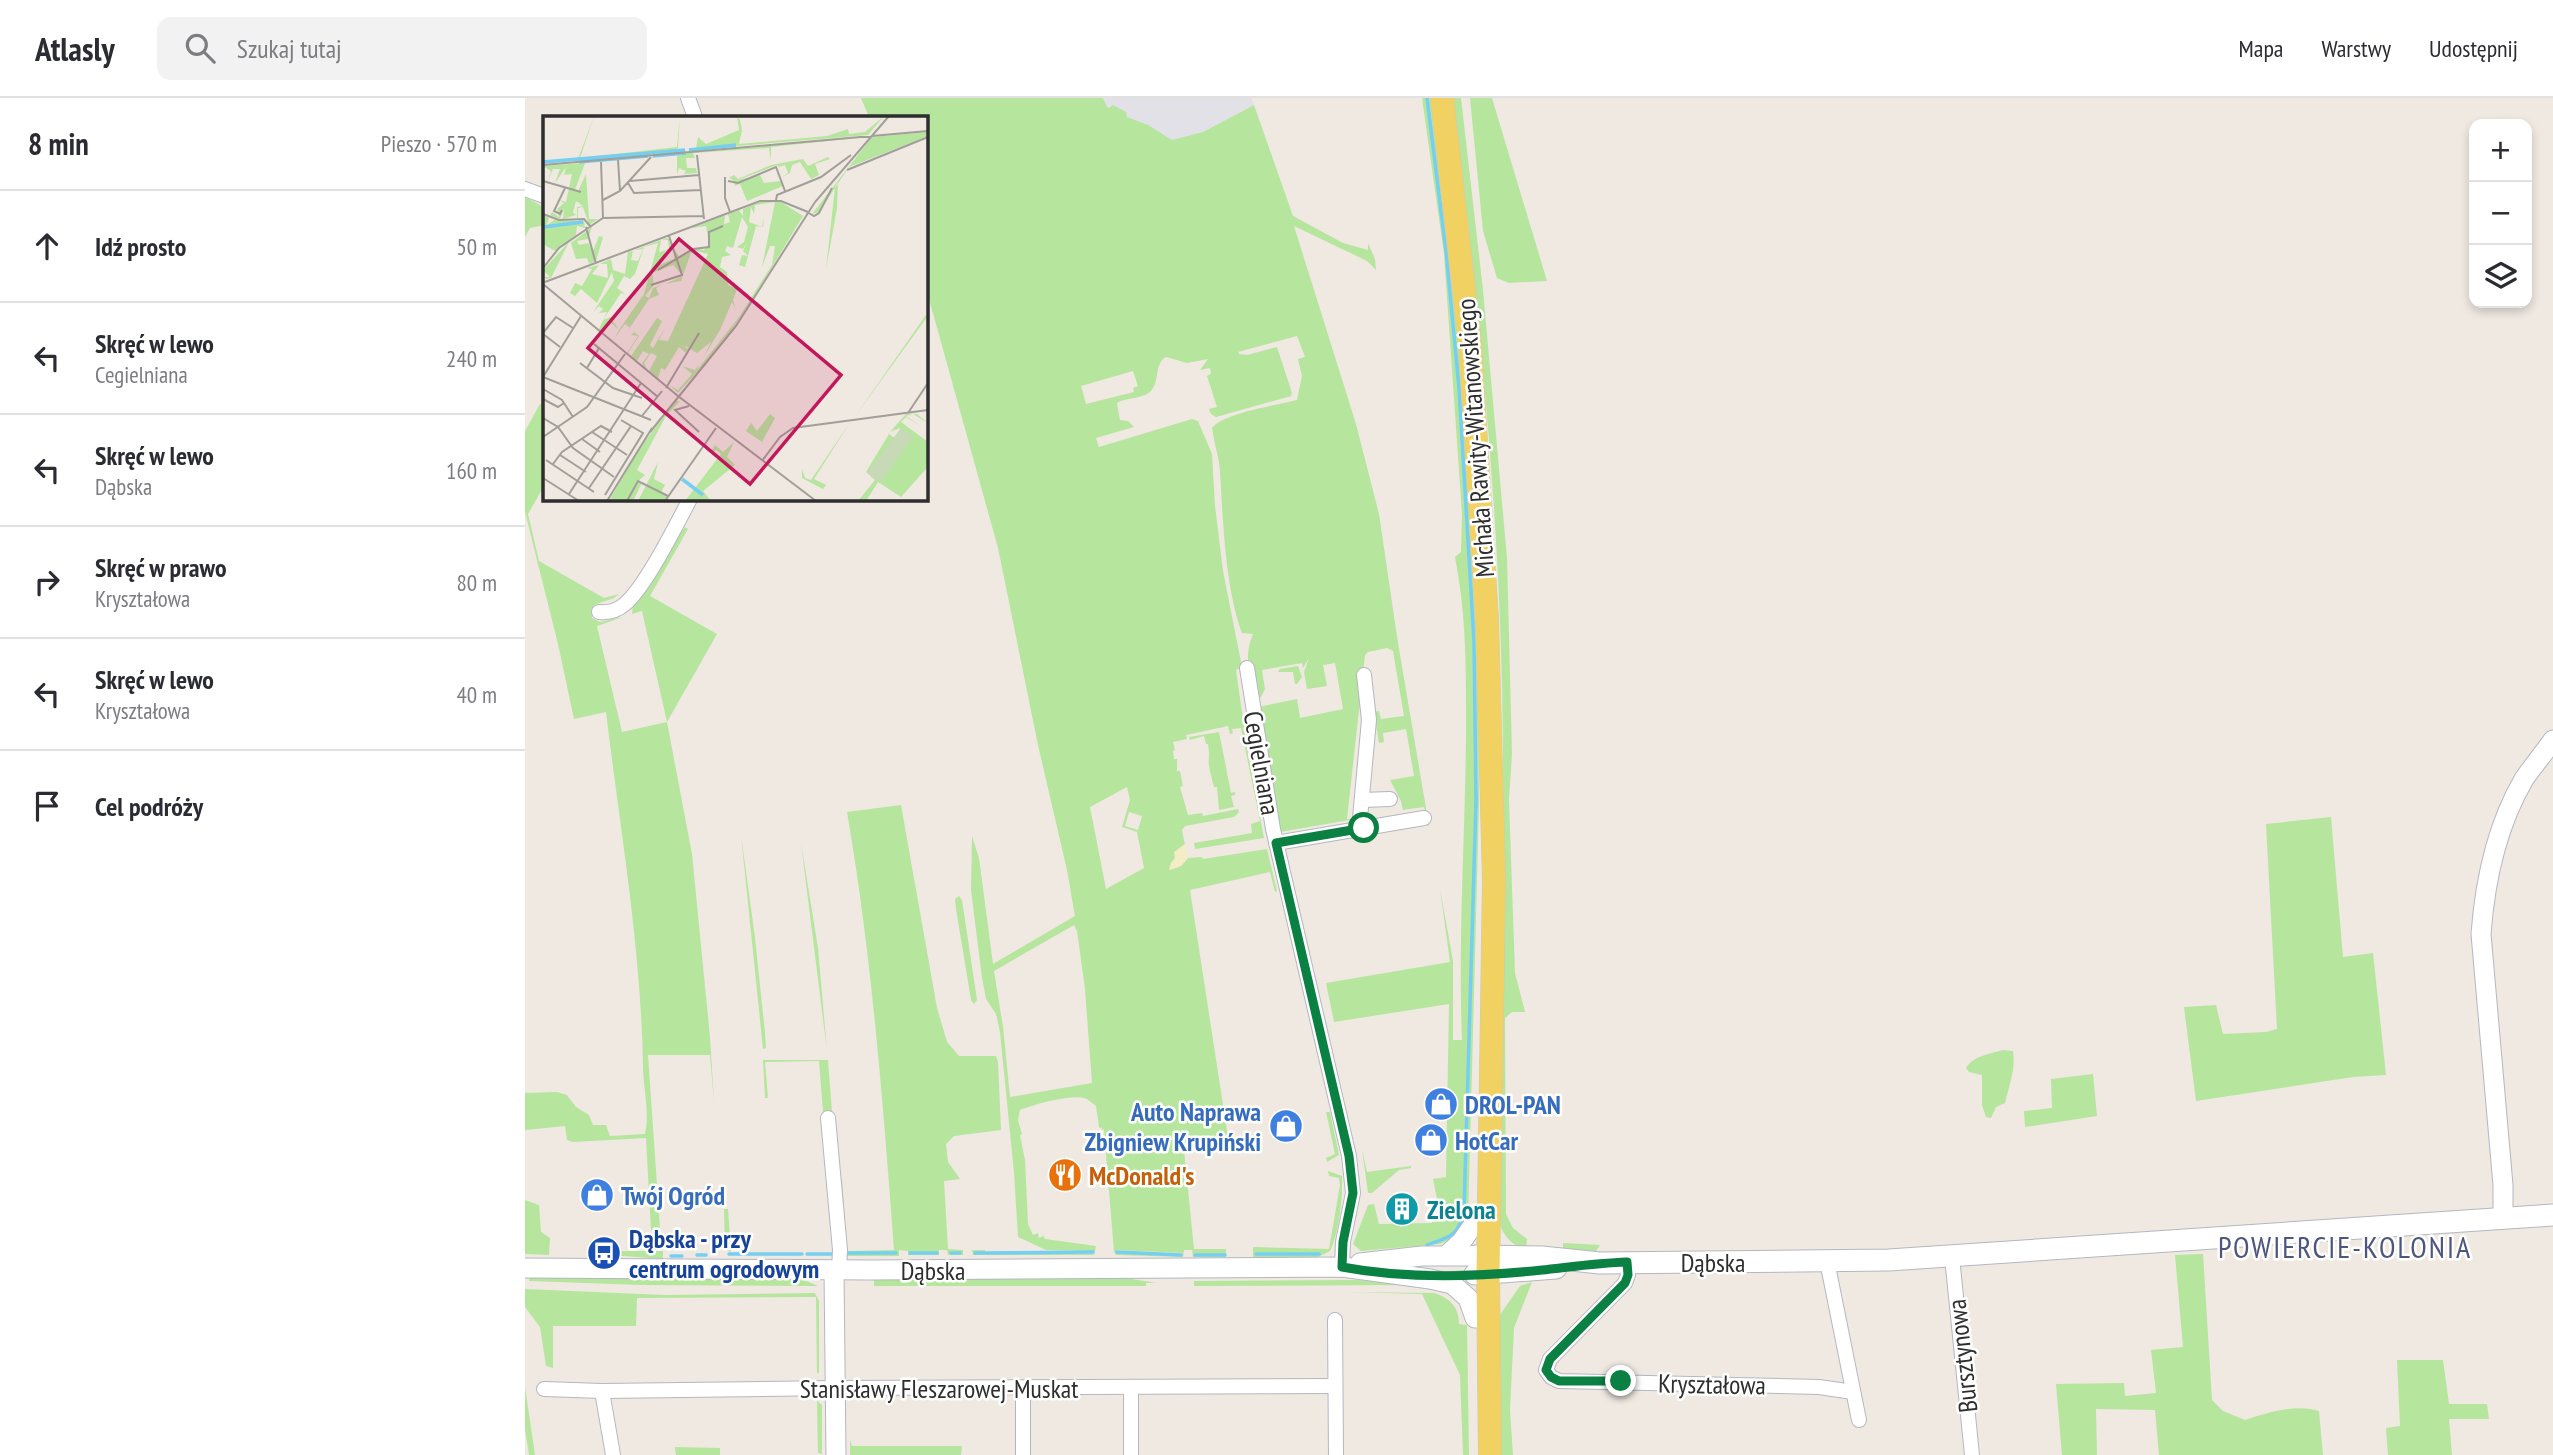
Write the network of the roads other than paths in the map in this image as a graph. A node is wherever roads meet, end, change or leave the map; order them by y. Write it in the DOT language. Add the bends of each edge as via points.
graph roads {
  1 [pos="688,98"];
  2 [pos="1442,98"];
  3 [pos="695,116"];
  4 [pos="525,189"];
  5 [pos="543,197"];
  6 [pos="689,500"];
  7 [pos="599,612"];
  8 [pos="1247,668"];
  9 [pos="1364,675"];
  10 [pos="2553,740"];
  11 [pos="1390,799"];
  12 [pos="1362,800"];
  13 [pos="1424,818"];
  14 [pos="1359,829"];
  15 [pos="1276,843"];
  16 [pos="828,1118"];
  17 [pos="2553,1215"];
  18 [pos="2503,1219"];
  19 [pos="1482,1221"];
  20 [pos="1447,1255"];
  21 [pos="1529,1256"];
  22 [pos="1952,1257"];
  23 [pos="1827,1261"];
  24 [pos="1627,1262"];
  25 [pos="1600,1263"];
  26 [pos="1481,1265"];
  27 [pos="1342,1267"];
  28 [pos="525,1268"];
  29 [pos="837,1270"];
  30 [pos="1387,1273"];
  31 [pos="1475,1318"];
  32 [pos="1335,1320"];
  33 [pos="1335,1386"];
  34 [pos="835,1388"];
  35 [pos="1023,1388"];
  36 [pos="1131,1388"];
  37 [pos="544,1389"];
  38 [pos="602,1391"];
  39 [pos="1853,1392"];
  40 [pos="1859,1420"];
  41 [pos="613,1455"];
  42 [pos="836,1455"];
  43 [pos="1023,1455"];
  44 [pos="1131,1455"];
  45 [pos="1336,1455"];
  46 [pos="1478,1455"];
  47 [pos="1490,1455"];
  48 [pos="1972,1455"];
  1 -- 3 [label="street"];
  2 -- 19 [label="main road, Michała Rawity-Witanowskiego" via="1467,313 1487,620 1490,780 1485,840"];
  4 -- 5 [label="street"];
  6 -- 7 [label="street" via="634,594 611,612"];
  8 -- 15 [label="street, Cegielniana"];
  9 -- 12 [label="street" via="1369,720"];
  10 -- 18 [label="street" via="2525,779 2504,821 2483,899 2481,934"];
  11 -- 12 [label="street"];
  12 -- 14 [label="street"];
  13 -- 14 [label="street"];
  14 -- 15 [label="street"];
  15 -- 27 [label="street, Cegielniana" via="1349,1156 1353,1193"];
  16 -- 29 [label="street" via="840,1250"];
  17 -- 18 [label="main road, Dąbska"];
  18 -- 22 [label="main road, Dąbska"];
  19 -- 20 [label="street"];
  19 -- 21 [label="main road, Dąbska"];
  19 -- 26 [label="main road, Michała Rawity-Witanowskiego"];
  20 -- 26 [label="street, Dąbska"];
  20 -- 27 [label="street, Dąbska"];
  21 -- 25 [label="main road, Dąbska"];
  21 -- 26 [label="main road, Dąbska"];
  22 -- 23 [label="main road, Dąbska"];
  22 -- 48 [label="street, Bursztynowa"];
  23 -- 24 [label="main road, Dąbska"];
  23 -- 39 [label="street"];
  24 -- 25 [label="main road, Dąbska"];
  24 -- 39 [label="street, Kryształowa" via="1625,1283 1550,1359 1546,1370 1554,1379"];
  25 -- 26 [label="main road, Dąbska"];
  26 -- 30 [label="street, Dąbska"];
  26 -- 31 [label="main road, Michała Rawity-Witanowskiego"];
  26 -- 47 [label="main road, Michała Rawity-Witanowskiego"];
  27 -- 29 [label="street, Dąbska"];
  27 -- 30 [label="street, Dąbska"];
  28 -- 29 [label="street, Dąbska"];
  29 -- 34 [label="street"];
  30 -- 31 [label="street, Dąbska" via="1452,1284 1468,1298"];
  31 -- 46 [label="main road, Michała Rawity-Witanowskiego"];
  32 -- 33 [label="street"];
  33 -- 36 [label="street, Stanisławy Fleszarowej-Muskat"];
  33 -- 45 [label="street"];
  34 -- 35 [label="street, Stanisławy Fleszarowej-Muskat"];
  34 -- 38 [label="street, Stanisławy Fleszarowej-Muskat"];
  34 -- 42 [label="street"];
  35 -- 36 [label="street, Stanisławy Fleszarowej-Muskat"];
  35 -- 43 [label="street"];
  36 -- 44 [label="street"];
  37 -- 38 [label="street, Stanisławy Fleszarowej-Muskat"];
  38 -- 41 [label="street"];
  39 -- 40 [label="street"];
}
